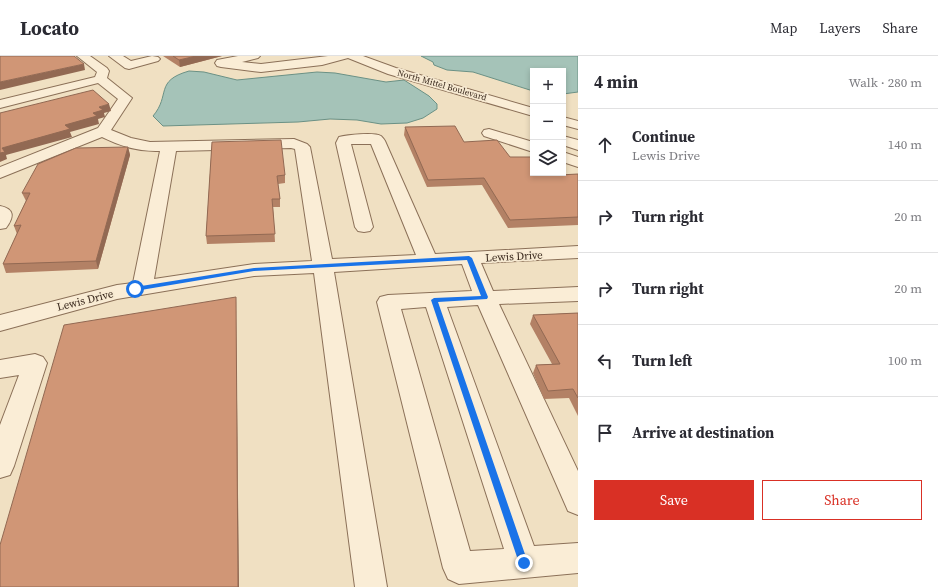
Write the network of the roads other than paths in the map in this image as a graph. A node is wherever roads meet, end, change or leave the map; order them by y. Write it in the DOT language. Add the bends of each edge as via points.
graph roads {
  1 [pos="83,56"];
  2 [pos="115,56"];
  3 [pos="299,56"];
  4 [pos="343,56"];
  5 [pos="352,56"];
  6 [pos="375,56"];
  7 [pos="320,58"];
  8 [pos="154,59"];
  9 [pos="253,62"];
  10 [pos="430,77"];
  11 [pos="100,79"];
  12 [pos="0,104"];
  13 [pos="529,108"];
  14 [pos="566,112"];
  15 [pos="578,116"];
  16 [pos="566,122"];
  17 [pos="578,125"];
  18 [pos="103,131"];
  19 [pos="566,141"];
  20 [pos="578,145"];
  21 [pos="170,146"];
  22 [pos="530,146"];
  23 [pos="566,158"];
  24 [pos="578,162"];
  25 [pos="0,173"];
  26 [pos="0,211"];
  27 [pos="0,224"];
  28 [pos="364,227"];
  29 [pos="578,252"];
  30 [pos="469,258"];
  31 [pos="428,260"];
  32 [pos="323,266"];
  33 [pos="142,287"];
  34 [pos="578,294"];
  35 [pos="485,297"];
  36 [pos="434,300"];
  37 [pos="0,323"];
  38 [pos="0,369"];
  39 [pos="0,466"];
  40 [pos="578,502"];
  41 [pos="578,558"];
  42 [pos="524,563"];
  43 [pos="371,587"];
  1 -- 11 [label="street" via="103,71"];
  2 -- 8 [label="street" via="129,65"];
  3 -- 9 [label="street"];
  4 -- 7 [label="street"];
  5 -- 10 [label="street, North Mittel Boulevard" via="392,71"];
  6 -- 10 [label="street, North Mittel Boulevard"];
  7 -- 9 [label="street" via="260,68"];
  10 -- 13 [label="street, North Mittel Boulevard"];
  11 -- 12 [label="street"];
  11 -- 18 [label="street" via="125,98"];
  13 -- 22 [label="street" via="489,133"];
  14 -- 15 [label="street"];
  16 -- 17 [label="street"];
  18 -- 21 [label="street" via="136,145"];
  18 -- 25 [label="street"];
  19 -- 20 [label="street"];
  21 -- 32 [label="street" via="294,143 302,147"];
  21 -- 33 [label="street"];
  23 -- 24 [label="street"];
  26 -- 27 [label="street" via="3,214"];
  28 -- 31 [label="street" via="344,140 375,139 380,144"];
  29 -- 30 [label="street, Lewis Drive"];
  30 -- 31 [label="street, Lewis Drive"];
  30 -- 35 [label="street"];
  31 -- 32 [label="street, Lewis Drive"];
  32 -- 33 [label="street, Lewis Drive" via="254,270"];
  32 -- 43 [label="street"];
  33 -- 37 [label="street, Lewis Drive"];
  34 -- 35 [label="street"];
  35 -- 36 [label="street"];
  35 -- 40 [label="street"];
  36 -- 42 [label="street"];
  36 -- 42 [label="street" via="388,302 459,568"];
  38 -- 39 [label="street" via="36,363"];
  41 -- 42 [label="street"];
}
